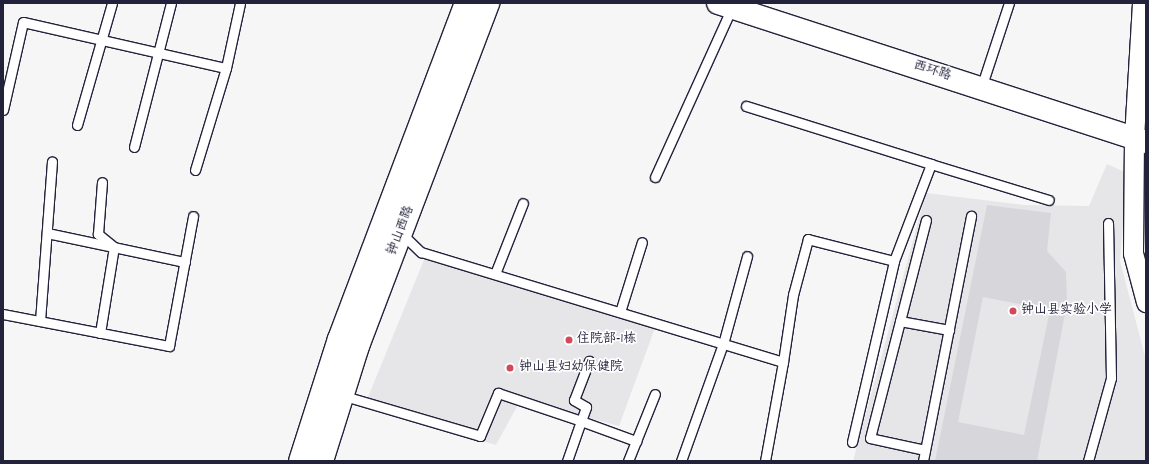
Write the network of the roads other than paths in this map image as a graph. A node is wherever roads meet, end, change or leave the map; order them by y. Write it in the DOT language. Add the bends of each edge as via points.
graph roads {
  1 [pos="112,3"];
  2 [pos="171,3"];
  3 [pos="240,3"];
  4 [pos="466,3"];
  5 [pos="488,3"];
  6 [pos="1009,3"];
  7 [pos="1142,3"];
  8 [pos="725,5"];
  9 [pos="102,40"];
  10 [pos="158,53"];
  11 [pos="226,68"];
  12 [pos="982,88"];
  13 [pos="746,106"];
  14 [pos="3,110"];
  15 [pos="77,125"];
  16 [pos="1140,140"];
  17 [pos="134,147"];
  18 [pos="52,161"];
  19 [pos="931,164"];
  20 [pos="195,170"];
  21 [pos="655,177"];
  22 [pos="102,182"];
  23 [pos="1049,200"];
  24 [pos="523,203"];
  25 [pos="194,216"];
  26 [pos="971,216"];
  27 [pos="926,220"];
  28 [pos="1108,223"];
  29 [pos="391,230"];
  30 [pos="47,232"];
  31 [pos="642,242"];
  32 [pos="114,247"];
  33 [pos="747,256"];
  34 [pos="894,261"];
  35 [pos="185,262"];
  36 [pos="495,274"];
  37 [pos="1146,302"];
  38 [pos="620,312"];
  39 [pos="3,314"];
  40 [pos="40,321"];
  41 [pos="900,321"];
  42 [pos="949,330"];
  43 [pos="100,333"];
  44 [pos="723,344"];
  45 [pos="589,361"];
  46 [pos="783,362"];
  47 [pos="332,393"];
  48 [pos="655,394"];
  49 [pos="581,421"];
  50 [pos="636,441"];
  51 [pos="852,442"];
  52 [pos="925,450"];
  53 [pos="300,461"];
  54 [pos="322,461"];
  55 [pos="567,461"];
  56 [pos="628,461"];
  57 [pos="682,461"];
  58 [pos="765,461"];
  59 [pos="923,461"];
  60 [pos="1088,461"];
  1 -- 9 [label="lane"];
  2 -- 10 [label="lane"];
  3 -- 11 [label="lane"];
  4 -- 29 [label="main road, 钟山西路"];
  5 -- 29 [label="main road, 钟山西路"];
  6 -- 12 [label="lane"];
  7 -- 16 [label="street"];
  8 -- 12 [label="main road, 西环路"];
  8 -- 21 [label="lane"];
  9 -- 10 [label="lane"];
  9 -- 14 [label="lane" via="23,22"];
  9 -- 15 [label="lane"];
  10 -- 11 [label="lane"];
  10 -- 17 [label="lane"];
  11 -- 20 [label="lane"];
  12 -- 16 [label="main road, 西环路"];
  13 -- 19 [label="lane"];
  16 -- 37 [label="street" via="1133,253"];
  18 -- 30 [label="lane"];
  19 -- 23 [label="lane"];
  19 -- 34 [label="lane"];
  22 -- 32 [label="lane" via="98,234"];
  24 -- 36 [label="lane"];
  25 -- 35 [label="lane"];
  26 -- 42 [label="lane"];
  27 -- 41 [label="lane"];
  28 -- 60 [label="lane" via="1111,378"];
  29 -- 36 [label="lane" via="421,252"];
  29 -- 47 [label="main road, 钟山西路"];
  30 -- 32 [label="lane"];
  30 -- 40 [label="lane"];
  31 -- 38 [label="lane"];
  32 -- 35 [label="lane"];
  32 -- 43 [label="lane"];
  33 -- 44 [label="lane"];
  34 -- 46 [label="lane" via="808,239 793,295"];
  34 -- 51 [label="lane"];
  35 -- 43 [label="lane" via="169,346"];
  36 -- 38 [label="lane"];
  38 -- 44 [label="lane"];
  39 -- 40 [label="lane"];
  40 -- 43 [label="lane"];
  41 -- 42 [label="lane"];
  41 -- 52 [label="lane" via="870,438"];
  42 -- 52 [label="lane"];
  44 -- 46 [label="lane"];
  44 -- 57 [label="lane"];
  45 -- 49 [label="lane" via="574,400 586,407"];
  46 -- 58 [label="lane"];
  47 -- 49 [label="lane" via="480,436 498,393"];
  47 -- 53 [label="main road, 钟山西路"];
  47 -- 54 [label="main road, 钟山西路"];
  48 -- 50 [label="lane"];
  49 -- 50 [label="lane"];
  49 -- 55 [label="lane"];
  50 -- 56 [label="lane"];
  52 -- 59 [label="lane"];
}
